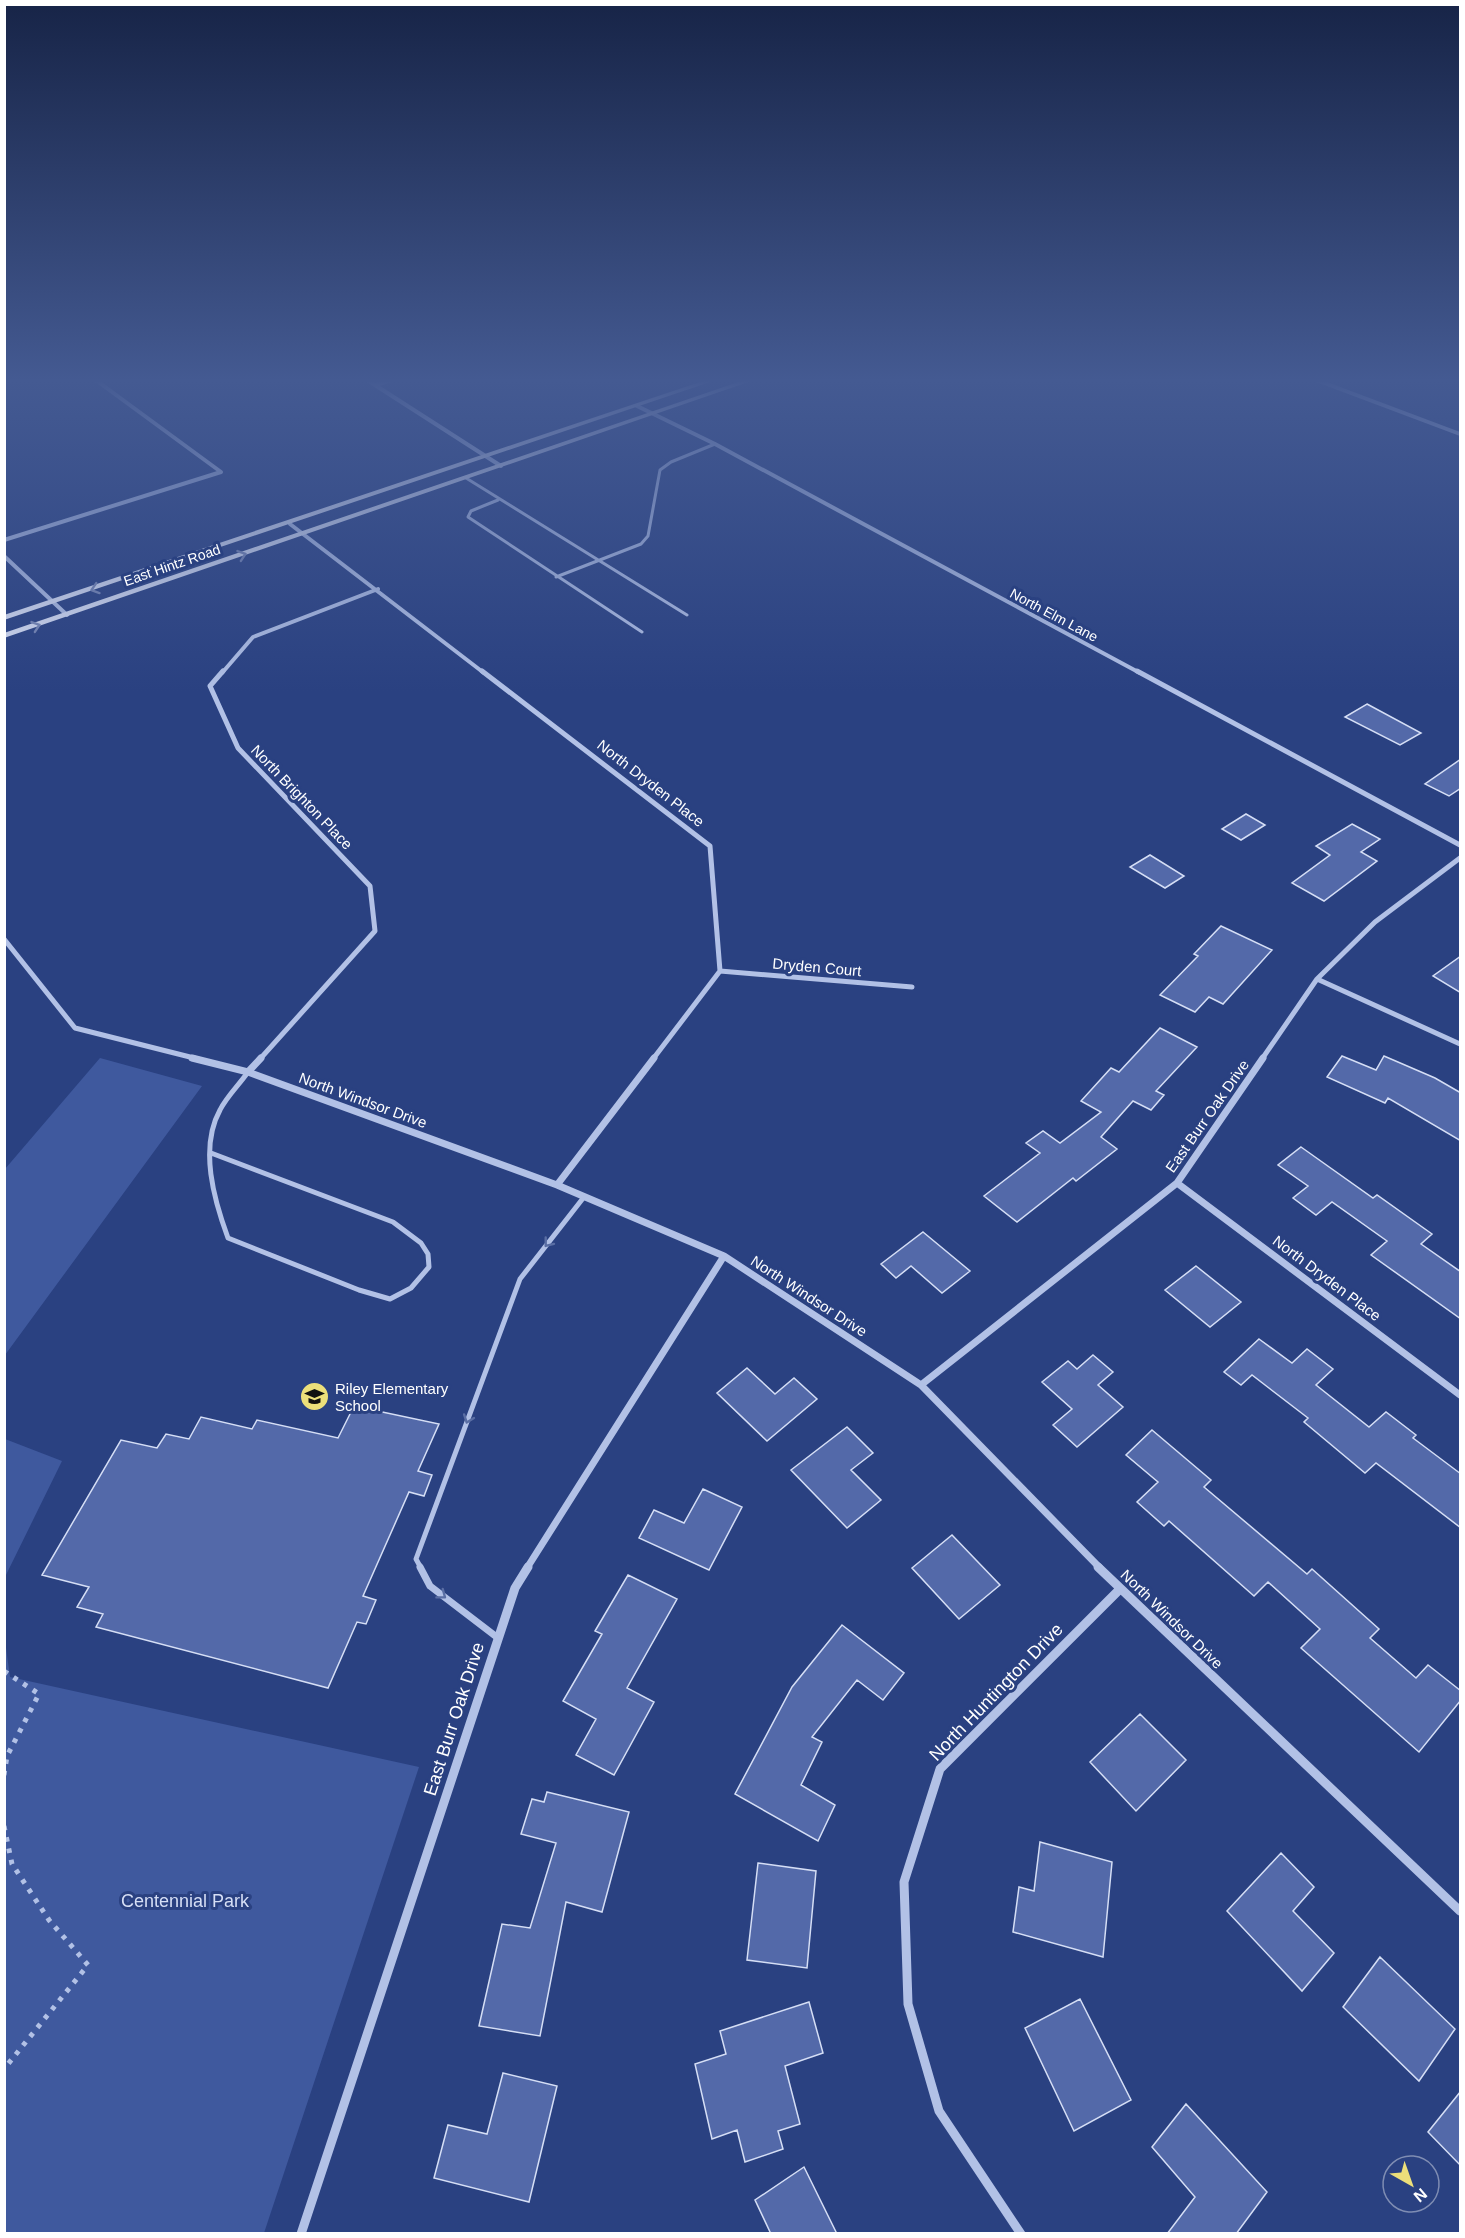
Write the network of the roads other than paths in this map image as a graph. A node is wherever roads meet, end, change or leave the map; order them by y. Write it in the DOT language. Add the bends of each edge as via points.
graph roads {
  1 [pos="188,482"];
  2 [pos="410,482"];
  3 [pos="453,482"];
  4 [pos="472,482"];
  5 [pos="658,482"];
  6 [pos="787,482"];
  7 [pos="498,501"];
  8 [pos="290,524"];
  9 [pos="304,534"];
  10 [pos="4,540"];
  11 [pos="4,556"];
  12 [pos="598,561"];
  13 [pos="556,578"];
  14 [pos="378,589"];
  15 [pos="54,602"];
  16 [pos="67,615"];
  17 [pos="687,615"];
  18 [pos="4,618"];
  19 [pos="642,632"];
  20 [pos="4,636"];
  21 [pos="1461,844"];
  22 [pos="1461,858"];
  23 [pos="4,939"];
  24 [pos="720,971"];
  25 [pos="1317,979"];
  26 [pos="912,987"];
  27 [pos="1461,1044"];
  28 [pos="248,1072"];
  29 [pos="211,1153"];
  30 [pos="1177,1183"];
  31 [pos="557,1185"];
  32 [pos="584,1197"];
  33 [pos="724,1256"];
  34 [pos="921,1385"];
  35 [pos="1461,1395"];
  36 [pos="1120,1589"];
  37 [pos="498,1638"];
  38 [pos="1461,1911"];
  39 [pos="301,2234"];
  40 [pos="1021,2234"];
  1 -- 10 [label="street"];
  2 -- 8 [label="main road, East Hintz Road"];
  3 -- 9 [label="main road, East Hintz Road"];
  4 -- 7 [label="lane"];
  5 -- 12 [label="lane" via="648,536 641,544"];
  6 -- 21 [label="street, North Elm Lane"];
  7 -- 12 [label="lane"];
  7 -- 13 [label="lane" via="468,517"];
  8 -- 9 [label="street, North Dryden Place"];
  8 -- 15 [label="main road, East Hintz Road, one-way"];
  9 -- 14 [label="street, North Dryden Place"];
  16 -- 9 [label="main road, East Hintz Road, one-way"];
  11 -- 15 [label="street"];
  12 -- 13 [label="lane"];
  12 -- 17 [label="lane"];
  13 -- 19 [label="lane"];
  14 -- 24 [label="street, North Dryden Place" via="710,846"];
  14 -- 28 [label="street, North Brighton Place" via="253,637 210,686 238,748 370,886 375,931"];
  15 -- 16 [label="street"];
  15 -- 18 [label="main road, East Hintz Road"];
  20 -- 16 [label="main road, East Hintz Road, one-way"];
  22 -- 25 [label="street, East Burr Oak Drive" via="1375,922"];
  23 -- 28 [label="street, North Windsor Drive" via="75,1028"];
  24 -- 26 [label="street, Dryden Court"];
  24 -- 31 [label="street"];
  25 -- 27 [label="street"];
  25 -- 30 [label="street, East Burr Oak Drive"];
  28 -- 29 [label="lane" via="216,1117"];
  28 -- 31 [label="street, North Windsor Drive"];
  29 -- 29 [label="lane" via="216,1209 228,1238 390,1299 411,1288 429,1267 428,1254 421,1243 393,1222"];
  30 -- 34 [label="street, East Burr Oak Drive"];
  30 -- 35 [label="street, North Dryden Place"];
  31 -- 32 [label="street, North Windsor Drive"];
  32 -- 33 [label="street, North Windsor Drive"];
  32 -- 37 [label="lane, one-way" via="520,1279 416,1559 430,1586"];
  33 -- 34 [label="street, North Windsor Drive"];
  33 -- 37 [label="street, East Burr Oak Drive" via="515,1588"];
  34 -- 36 [label="street, North Windsor Drive"];
  36 -- 38 [label="street, North Windsor Drive"];
  36 -- 40 [label="street, North Huntington Drive" via="940,1769 904,1882 908,2004 939,2110"];
  37 -- 39 [label="street, East Burr Oak Drive"];
}
